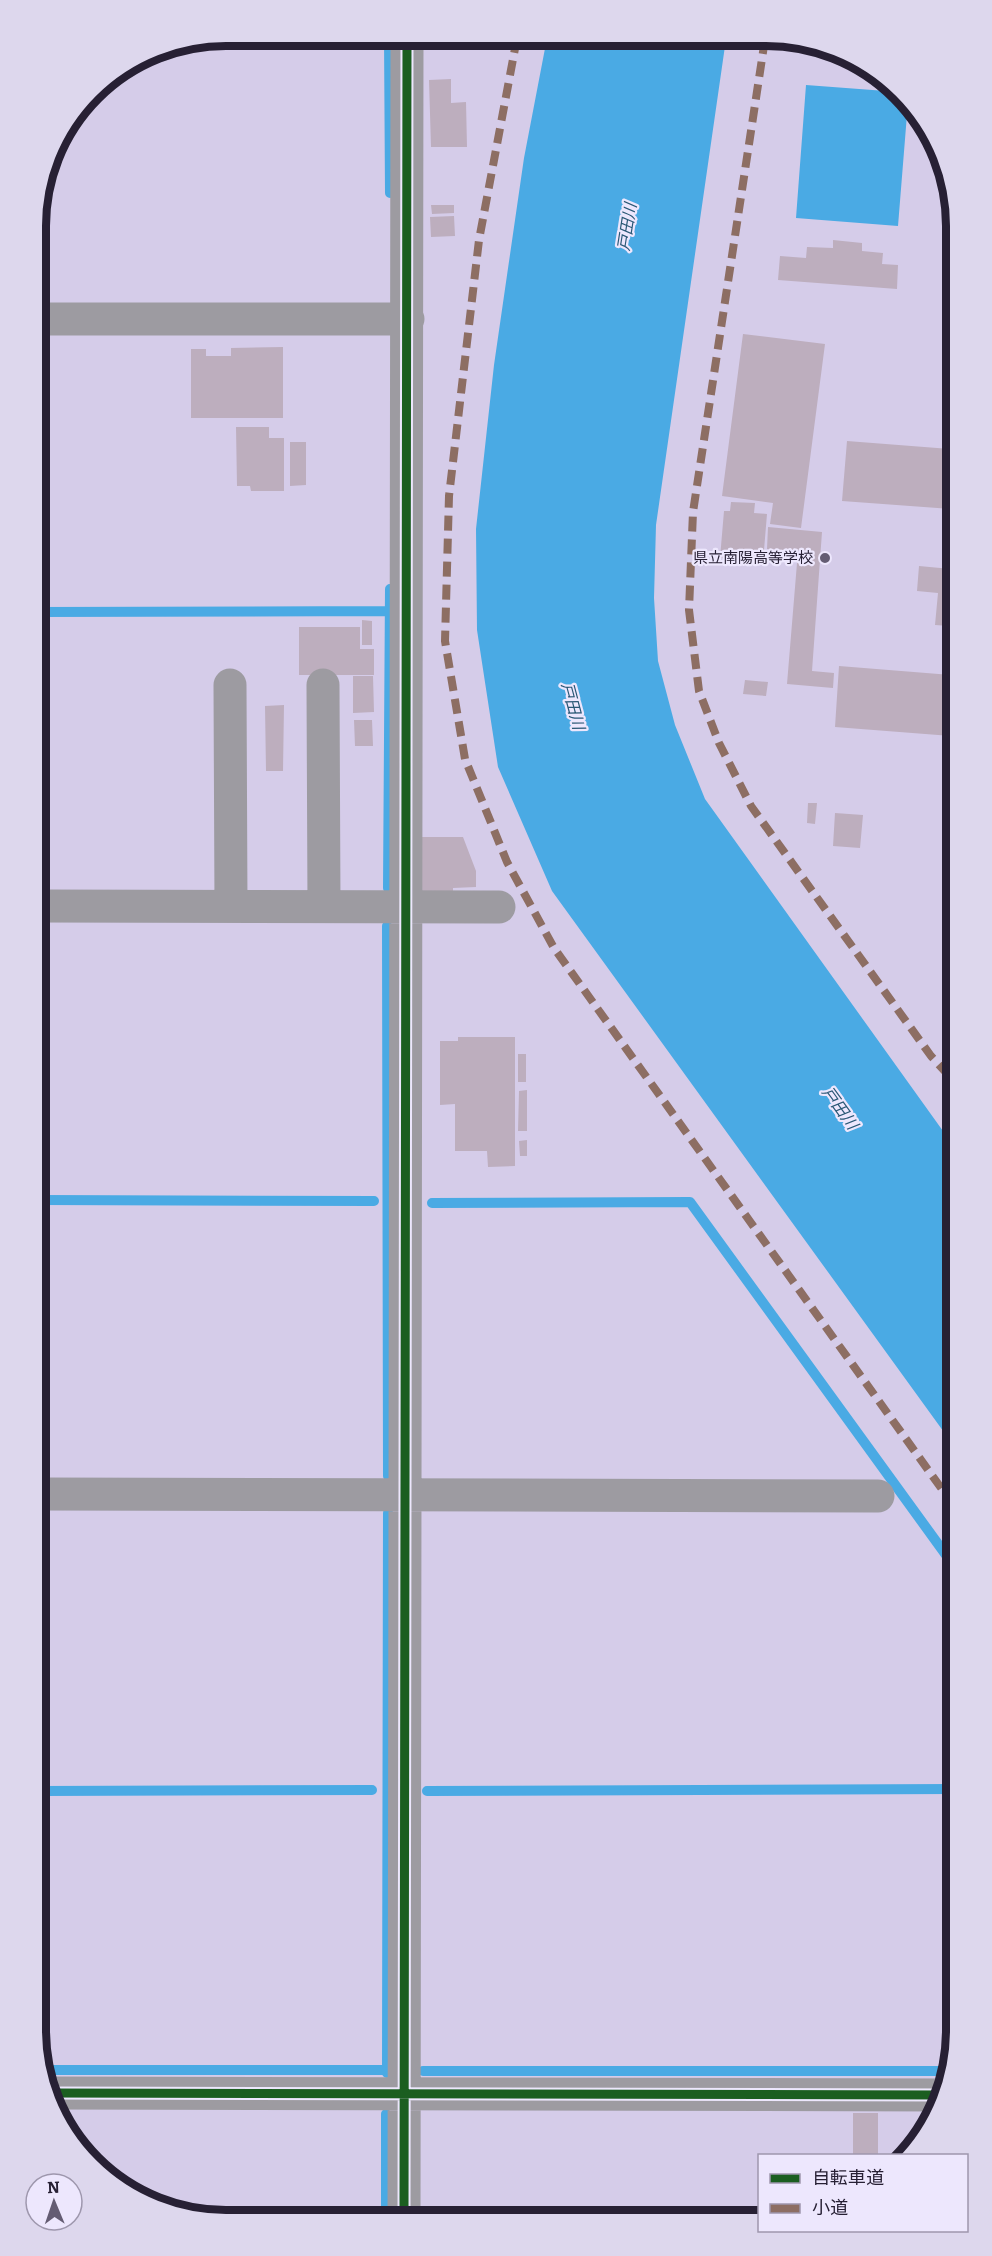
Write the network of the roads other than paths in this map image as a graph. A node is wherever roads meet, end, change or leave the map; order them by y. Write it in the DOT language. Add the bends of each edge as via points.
graph roads {
  1 [pos="407,46"];
  2 [pos="47,319"];
  3 [pos="408,319"];
  4 [pos="230,685"];
  5 [pos="323,685"];
  6 [pos="47,906"];
  7 [pos="231,906"];
  8 [pos="324,906"];
  9 [pos="406,906"];
  10 [pos="499,907"];
  11 [pos="46,1494"];
  12 [pos="403,1495"];
  13 [pos="878,1496"];
  14 [pos="58,2093"];
  15 [pos="404,2093"];
  16 [pos="933,2095"];
  17 [pos="404,2210"];
  1 -- 3 [label="street"];
  2 -- 3 [label="street"];
  3 -- 9 [label="street"];
  4 -- 7 [label="street"];
  5 -- 8 [label="street"];
  6 -- 7 [label="street"];
  7 -- 8 [label="street"];
  8 -- 9 [label="street"];
  9 -- 10 [label="street"];
  9 -- 12 [label="street"];
  11 -- 12 [label="street"];
  12 -- 13 [label="street"];
  12 -- 15 [label="street"];
  14 -- 15 [label="street"];
  15 -- 16 [label="street"];
  15 -- 17 [label="street"];
}
